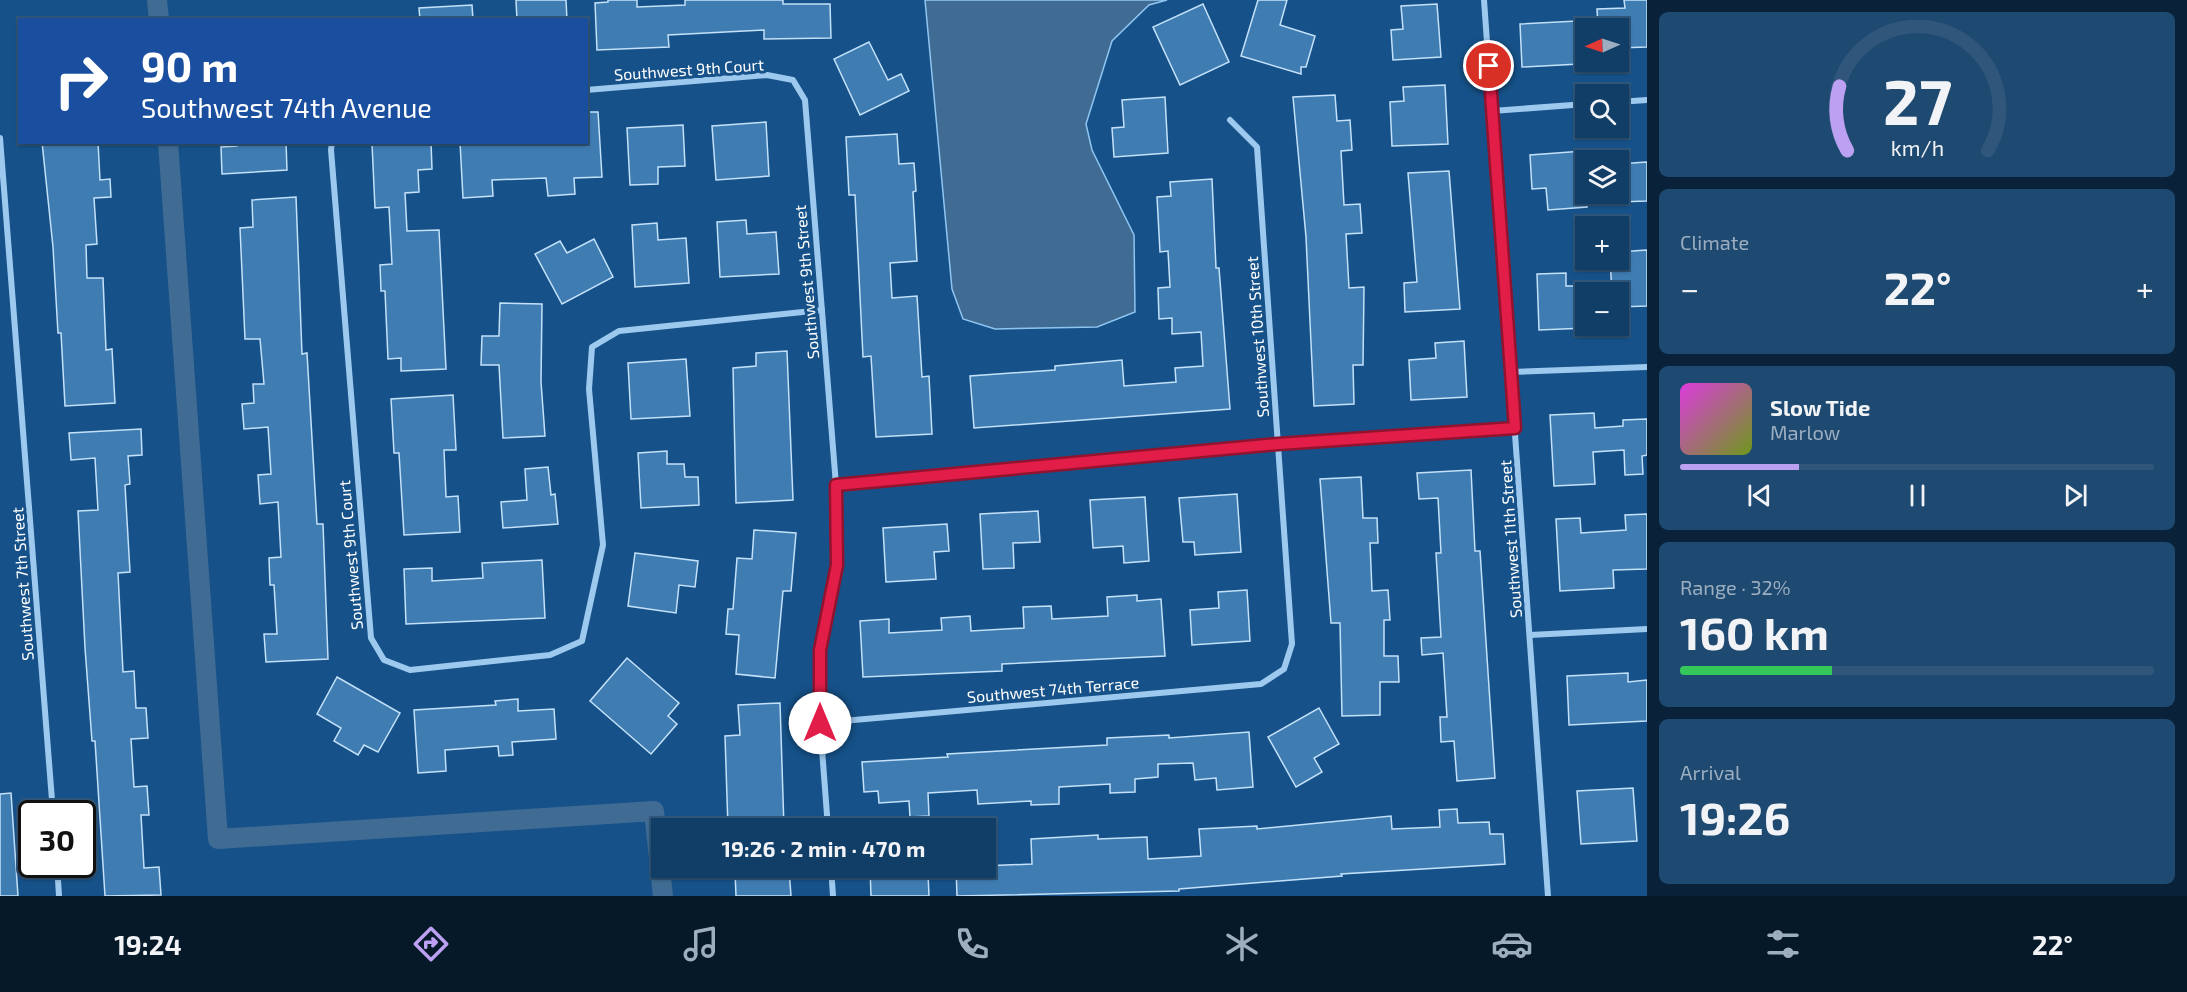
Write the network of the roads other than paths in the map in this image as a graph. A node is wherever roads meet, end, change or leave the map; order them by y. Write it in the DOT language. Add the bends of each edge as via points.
graph roads {
  1 [pos="1484,0"];
  2 [pos="794,80"];
  3 [pos="588,90"];
  4 [pos="1647,100"];
  5 [pos="1629,101"];
  6 [pos="1575,105"];
  7 [pos="1492,111"];
  8 [pos="1230,120"];
  9 [pos="0,138"];
  10 [pos="332,144"];
  11 [pos="8,233"];
  12 [pos="0,234"];
  13 [pos="822,310"];
  14 [pos="1647,367"];
  15 [pos="1510,372"];
  16 [pos="1515,428"];
  17 [pos="1278,444"];
  18 [pos="836,485"];
  19 [pos="1647,629"];
  20 [pos="1530,635"];
  21 [pos="1284,669"];
  22 [pos="820,723"];
  23 [pos="52,800"];
  24 [pos="827,818"];
  25 [pos="58,878"];
  26 [pos="832,878"];
  27 [pos="59,896"];
  28 [pos="833,896"];
  29 [pos="1548,896"];
  1 -- 7 [label="street, Southwest 11th Street"];
  2 -- 3 [label="street, Southwest 9th Court" via="767,75"];
  2 -- 13 [label="street, Southwest 9th Street" via="805,100"];
  4 -- 5 [label="street"];
  6 -- 7 [label="street"];
  7 -- 15 [label="street, Southwest 11th Street"];
  8 -- 17 [label="street, Southwest 10th Street" via="1257,147"];
  9 -- 11 [label="street, Southwest 7th Street"];
  10 -- 13 [label="street, Southwest 9th Court" via="371,638 384,660 410,669 550,655 582,641 603,545 589,389 592,347 619,331"];
  11 -- 12 [label="street"];
  11 -- 23 [label="street, Southwest 7th Street"];
  13 -- 18 [label="street, Southwest 9th Street"];
  14 -- 15 [label="street"];
  15 -- 16 [label="street, Southwest 11th Street"];
  16 -- 17 [label="street"];
  16 -- 20 [label="street, Southwest 11th Street"];
  17 -- 18 [label="street"];
  17 -- 21 [label="street, Southwest 10th Street" via="1292,644"];
  18 -- 22 [label="street, Southwest 9th Street" via="837,565 820,650"];
  19 -- 20 [label="street"];
  20 -- 29 [label="street, Southwest 11th Street"];
  21 -- 22 [label="street, Southwest 74th Terrace" via="1261,684"];
  22 -- 24 [label="street"];
  25 -- 27 [label="street"];
  26 -- 28 [label="street"];
}
